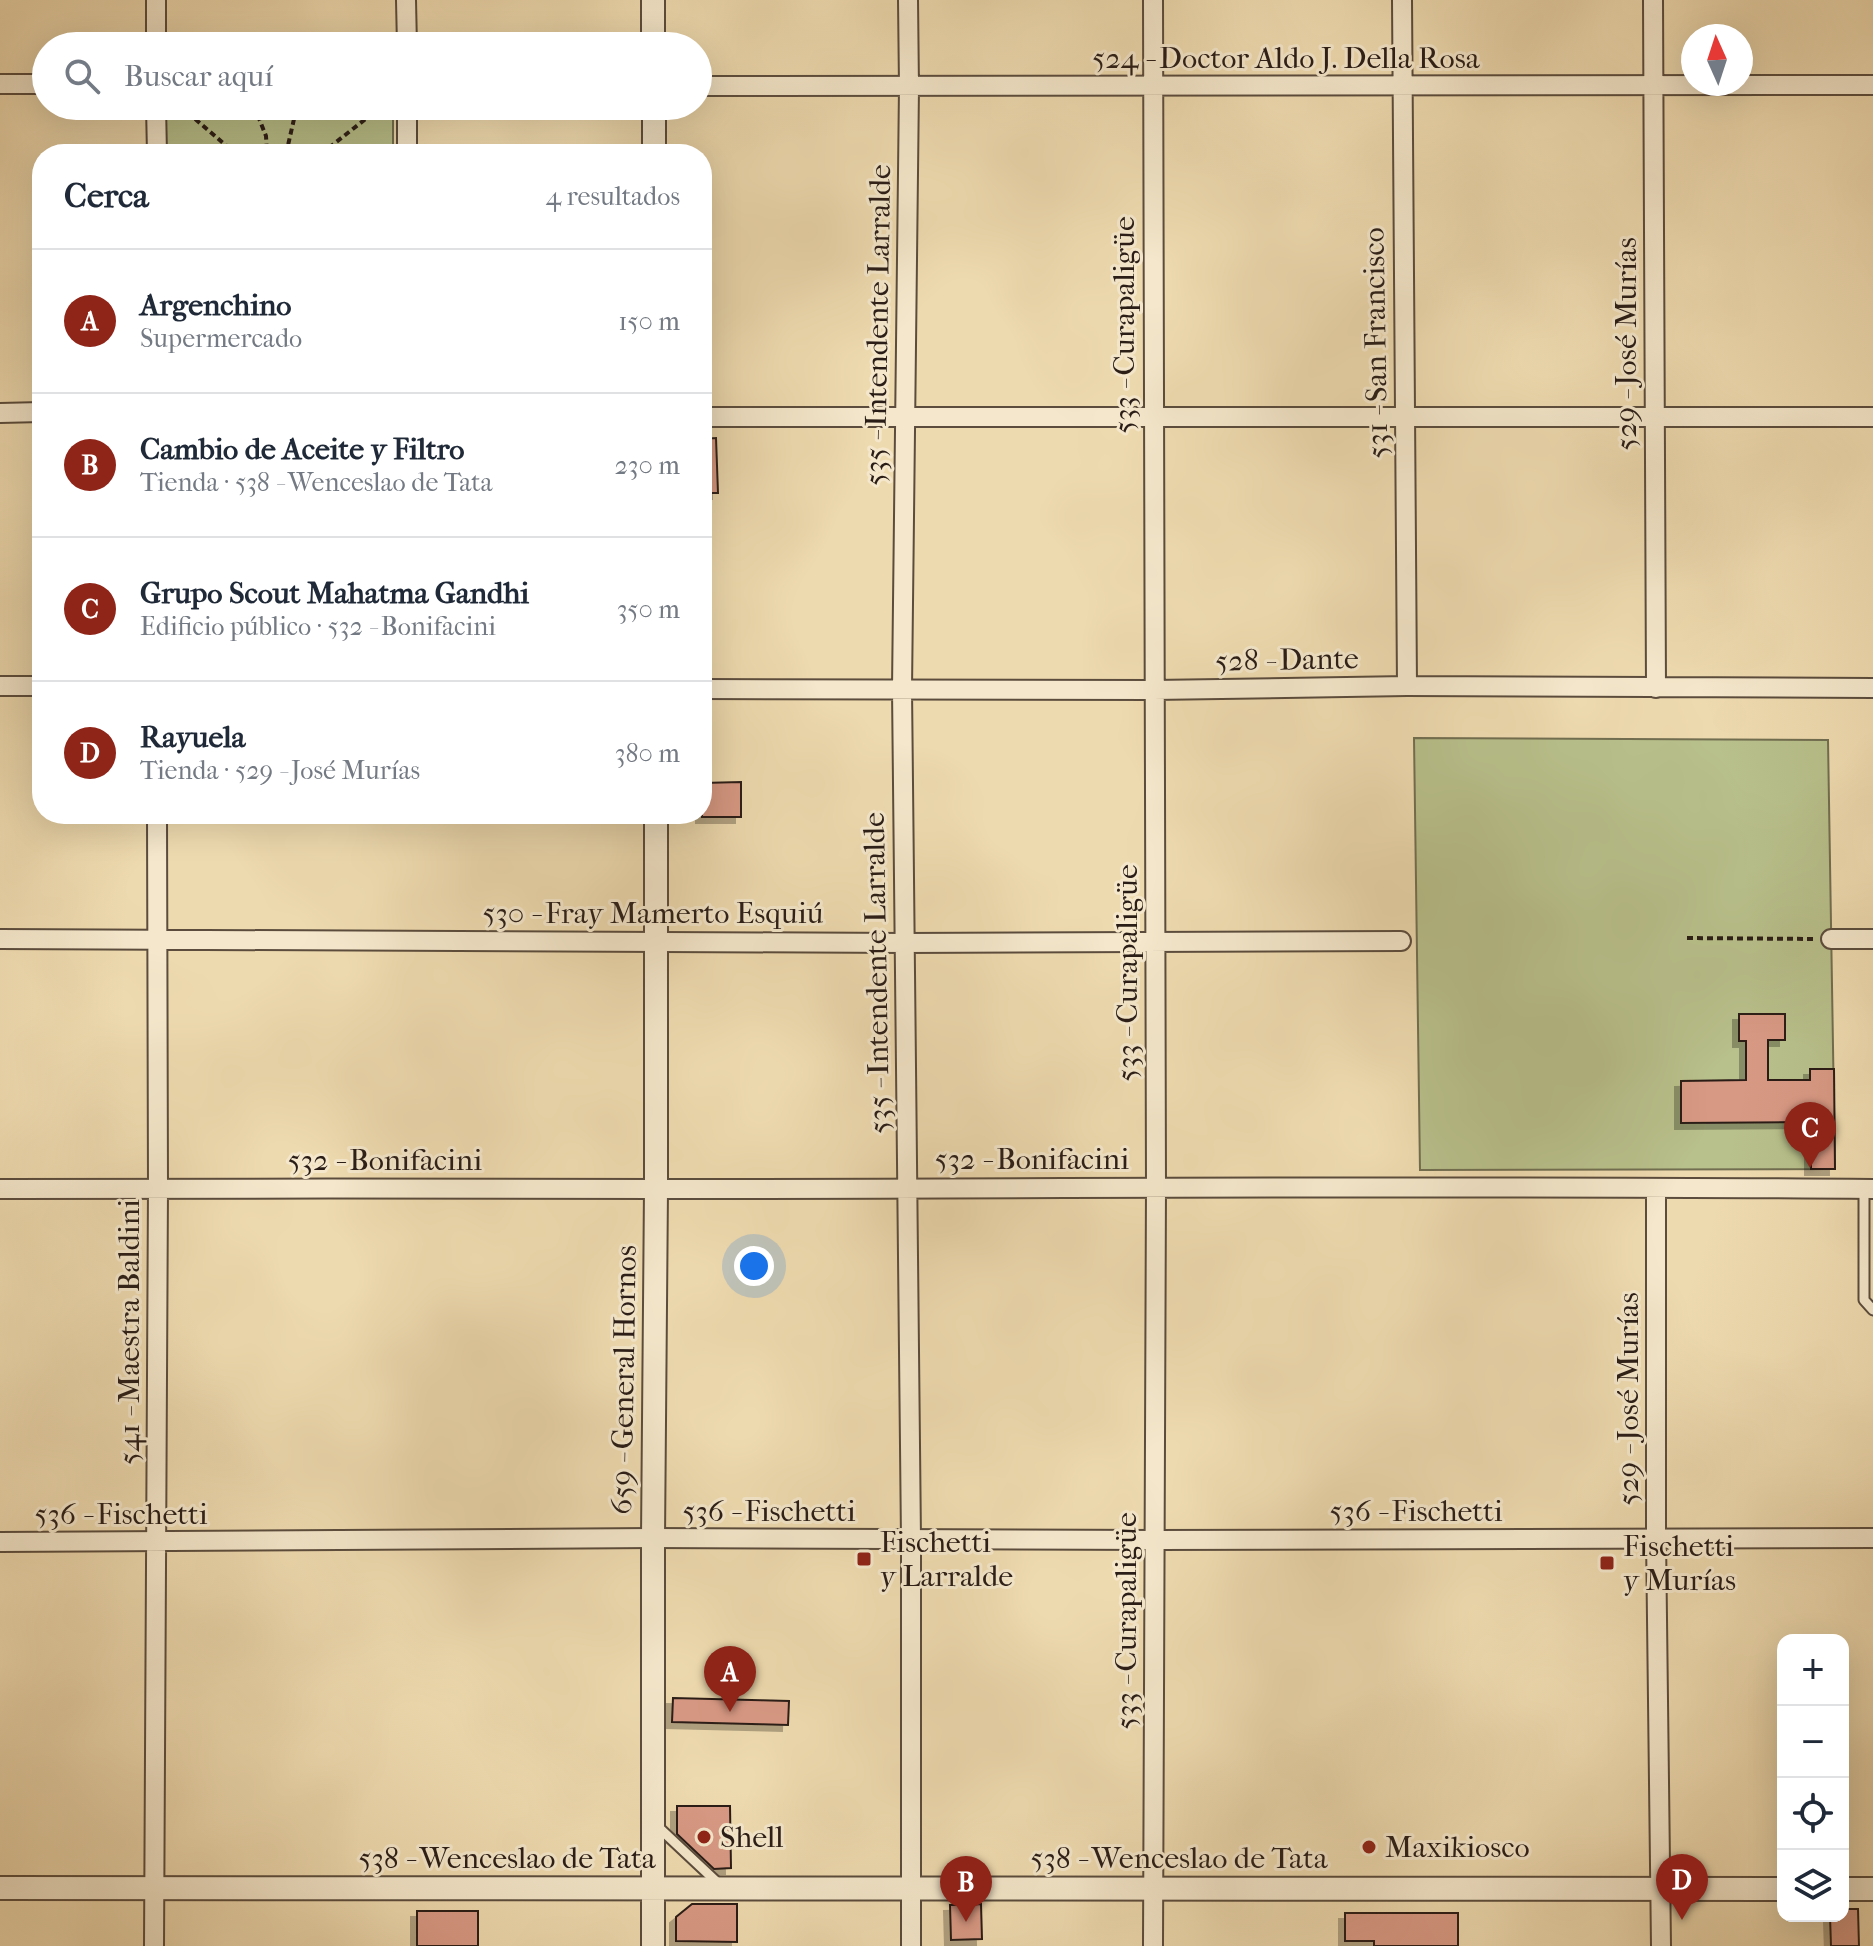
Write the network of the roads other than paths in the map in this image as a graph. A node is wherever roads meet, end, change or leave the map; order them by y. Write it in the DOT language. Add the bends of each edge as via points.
graph roads {
  1 [pos="156,0"];
  2 [pos="406,0"];
  3 [pos="653,0"];
  4 [pos="908,0"];
  5 [pos="1153,0"];
  6 [pos="1402,0"];
  7 [pos="1653,0"];
  8 [pos="156,32"];
  9 [pos="407,32"];
  10 [pos="653,32"];
  11 [pos="0,84"];
  12 [pos="32,84"];
  13 [pos="1152,85"];
  14 [pos="1654,85"];
  15 [pos="1873,85"];
  16 [pos="712,86"];
  17 [pos="909,87"];
  18 [pos="1402,87"];
  19 [pos="156,120"];
  20 [pos="407,120"];
  21 [pos="654,120"];
  22 [pos="157,144"];
  23 [pos="407,144"];
  24 [pos="654,144"];
  25 [pos="32,412"];
  26 [pos="0,413"];
  27 [pos="712,417"];
  28 [pos="906,417"];
  29 [pos="1406,417"];
  30 [pos="1873,417"];
  31 [pos="1153,418"];
  32 [pos="1655,418"];
  33 [pos="0,686"];
  34 [pos="32,686"];
  35 [pos="1407,686"];
  36 [pos="1656,688"];
  37 [pos="1873,688"];
  38 [pos="712,689"];
  39 [pos="902,689"];
  40 [pos="1154,690"];
  41 [pos="157,824"];
  42 [pos="656,824"];
  43 [pos="0,939"];
  44 [pos="158,939"];
  45 [pos="1831,939"];
  46 [pos="1873,939"];
  47 [pos="657,941"];
  48 [pos="1155,941"];
  49 [pos="1401,941"];
  50 [pos="905,943"];
  51 [pos="1156,1186"];
  52 [pos="158,1187"];
  53 [pos="907,1188"];
  54 [pos="1656,1188"];
  55 [pos="0,1189"];
  56 [pos="656,1189"];
  57 [pos="1869,1189"];
  58 [pos="1873,1310"];
  59 [pos="1656,1537"];
  60 [pos="653,1538"];
  61 [pos="1873,1538"];
  62 [pos="911,1540"];
  63 [pos="1155,1540"];
  64 [pos="0,1542"];
  65 [pos="156,1543"];
  66 [pos="653,1822"];
  67 [pos="0,1888"];
  68 [pos="653,1888"];
  69 [pos="723,1888"];
  70 [pos="911,1888"];
  71 [pos="154,1889"];
  72 [pos="1153,1889"];
  73 [pos="1662,1889"];
  74 [pos="1777,1889"];
  75 [pos="1849,1889"];
  76 [pos="1873,1889"];
  77 [pos="154,1946"];
  78 [pos="653,1946"];
  79 [pos="911,1946"];
  80 [pos="1153,1946"];
  81 [pos="1661,1946"];
  1 -- 8 [label="street"];
  2 -- 9 [label="street"];
  3 -- 10 [label="street"];
  4 -- 17 [label="street, 535 - Intendente Larralde"];
  5 -- 13 [label="street, 533 - Curapaligüe"];
  6 -- 18 [label="street, 531 - San Francisco"];
  7 -- 14 [label="street, 529 - José Murías"];
  11 -- 12 [label="street"];
  13 -- 17 [label="street, 524 - Doctor Aldo J. Della Rosa"];
  13 -- 18 [label="street, 524 - Doctor Aldo J. Della Rosa"];
  13 -- 31 [label="street, 533 - Curapaligüe"];
  14 -- 15 [label="street, 524 - Doctor Aldo J. Della Rosa"];
  14 -- 18 [label="street, 524 - Doctor Aldo J. Della Rosa"];
  14 -- 32 [label="street, 529 - José Murías"];
  16 -- 17 [label="street, 524 - Doctor Aldo J. Della Rosa"];
  17 -- 28 [label="street, 535 - Intendente Larralde"];
  18 -- 29 [label="street, 531 - San Francisco"];
  19 -- 22 [label="street"];
  20 -- 23 [label="street"];
  21 -- 24 [label="street"];
  25 -- 26 [label="street"];
  27 -- 28 [label="street"];
  28 -- 31 [label="street"];
  28 -- 39 [label="street, 535 - Intendente Larralde"];
  29 -- 31 [label="street"];
  29 -- 32 [label="street"];
  29 -- 35 [label="street, 531 - San Francisco"];
  30 -- 32 [label="street"];
  31 -- 40 [label="street, 533 - Curapaligüe"];
  32 -- 36 [label="street, 529 - José Murías"];
  33 -- 34 [label="street"];
  35 -- 36 [label="street, 528 - Dante"];
  35 -- 40 [label="street, 528 - Dante"];
  36 -- 37 [label="street, 528 - Dante"];
  38 -- 39 [label="street, 528 - Dante"];
  39 -- 40 [label="street, 528 - Dante"];
  39 -- 50 [label="street, 535 - Intendente Larralde"];
  40 -- 48 [label="street, 533 - Curapaligüe"];
  41 -- 44 [label="street, 541 - Maestra Baldini"];
  42 -- 47 [label="street, 659 - General Hornos"];
  43 -- 44 [label="street, 530 - Fray Mamerto Esquiú"];
  44 -- 47 [label="street, 530 - Fray Mamerto Esquiú"];
  44 -- 52 [label="street, 541 - Maestra Baldini"];
  45 -- 46 [label="street"];
  47 -- 50 [label="street, 530 - Fray Mamerto Esquiú"];
  47 -- 56 [label="street, 659 - General Hornos"];
  48 -- 49 [label="street, 530 - Fray Mamerto Esquiú"];
  48 -- 50 [label="street, 530 - Fray Mamerto Esquiú"];
  48 -- 51 [label="street, 533 - Curapaligüe"];
  50 -- 53 [label="street, 535 - Intendente Larralde"];
  51 -- 53 [label="street, 532 - Bonifacini"];
  51 -- 54 [label="street, 532 - Bonifacini"];
  51 -- 63 [label="street, 533 - Curapaligüe"];
  52 -- 55 [label="street, 532 - Bonifacini"];
  52 -- 56 [label="street, 532 - Bonifacini"];
  52 -- 65 [label="street, 541 - Maestra Baldini"];
  53 -- 56 [label="street, 532 - Bonifacini"];
  53 -- 62 [label="street, 535 - Intendente Larralde"];
  54 -- 57 [label="street, 532 - Bonifacini"];
  54 -- 59 [label="street, 529 - José Murías"];
  56 -- 60 [label="street, 659 - General Hornos"];
  57 -- 58 [label="lane" via="1864,1300"];
  59 -- 61 [label="street, 536 - Fischetti"];
  59 -- 63 [label="street, 536 - Fischetti"];
  59 -- 73 [label="street, 529 - José Murías"];
  60 -- 62 [label="street, 536 - Fischetti"];
  60 -- 65 [label="street, 536 - Fischetti"];
  60 -- 66 [label="street, 659 - General Hornos"];
  62 -- 63 [label="street, 536 - Fischetti"];
  62 -- 70 [label="street, 535 - Intendente Larralde"];
  63 -- 72 [label="street, 533 - Curapaligüe"];
  64 -- 65 [label="street, 536 - Fischetti"];
  65 -- 71 [label="street, 541 - Maestra Baldini"];
  66 -- 68 [label="street, 659 - General Hornos"];
  66 -- 69 [label="lane"];
  67 -- 71 [label="street, 538 - Wenceslao de Tata"];
  68 -- 69 [label="street, 538 - Wenceslao de Tata"];
  68 -- 71 [label="street, 538 - Wenceslao de Tata"];
  68 -- 78 [label="street, 659 - General Hornos"];
  69 -- 70 [label="street, 538 - Wenceslao de Tata"];
  70 -- 72 [label="street, 538 - Wenceslao de Tata"];
  70 -- 79 [label="street, 535 - Intendente Larralde"];
  71 -- 77 [label="street, 541 - Maestra Baldini"];
  72 -- 73 [label="street, 538 - Wenceslao de Tata"];
  72 -- 80 [label="street, 533 - Curapaligüe"];
  73 -- 74 [label="street, 538 - Wenceslao de Tata"];
  73 -- 81 [label="street, 529 - José Murías"];
  75 -- 76 [label="street"];
}
